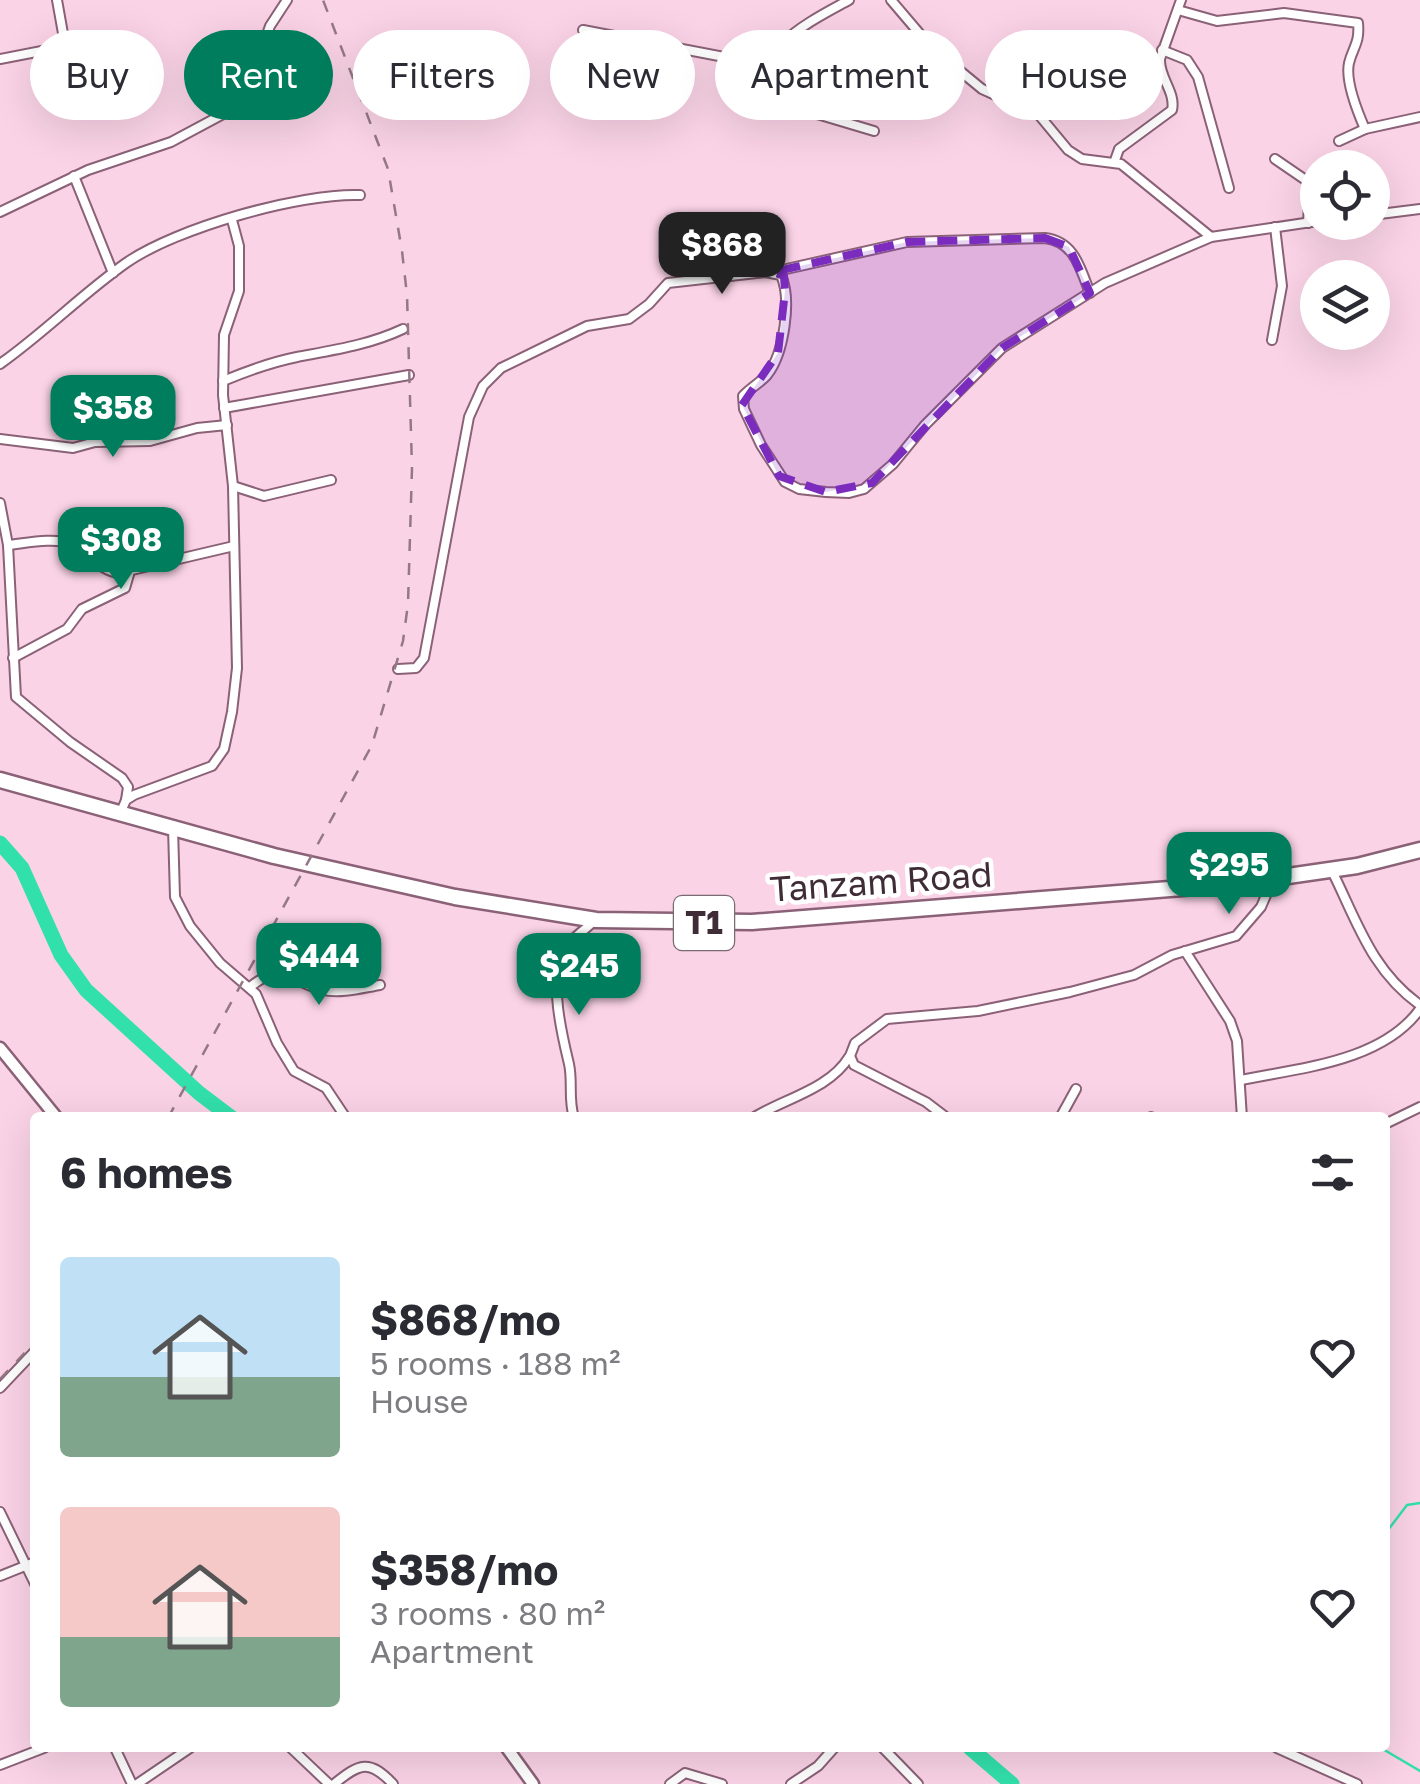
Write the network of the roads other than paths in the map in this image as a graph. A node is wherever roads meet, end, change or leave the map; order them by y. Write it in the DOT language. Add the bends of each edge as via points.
graph roads {
  1 [pos="58,0"];
  2 [pos="287,0"];
  3 [pos="849,0"];
  4 [pos="891,0"];
  5 [pos="1181,0"];
  6 [pos="1178,10"];
  7 [pos="802,30"];
  8 [pos="1163,48"];
  9 [pos="1163,50"];
  10 [pos="0,59"];
  11 [pos="1163,78"];
  12 [pos="1163,117"];
  13 [pos="1420,117"];
  14 [pos="837,120"];
  15 [pos="1158,120"];
  16 [pos="1364,129"];
  17 [pos="874,131"];
  18 [pos="1339,141"];
  19 [pos="1276,159"];
  20 [pos="1114,163"];
  21 [pos="74,176"];
  22 [pos="1300,176"];
  23 [pos="1229,188"];
  24 [pos="360,195"];
  25 [pos="1420,210"];
  26 [pos="0,212"];
  27 [pos="1390,213"];
  28 [pos="232,220"];
  29 [pos="1300,224"];
  30 [pos="1275,228"];
  31 [pos="1211,237"];
  32 [pos="113,272"];
  33 [pos="773,272"];
  34 [pos="1090,293"];
  35 [pos="403,328"];
  36 [pos="1272,340"];
  37 [pos="0,364"];
  38 [pos="409,375"];
  39 [pos="223,381"];
  40 [pos="224,408"];
  41 [pos="227,425"];
  42 [pos="0,439"];
  43 [pos="330,480"];
  44 [pos="233,486"];
  45 [pos="0,503"];
  46 [pos="8,545"];
  47 [pos="234,546"];
  48 [pos="130,571"];
  49 [pos="14,658"];
  50 [pos="398,669"];
  51 [pos="0,780"];
  52 [pos="123,807"];
  53 [pos="173,828"];
  54 [pos="1420,850"];
  55 [pos="1332,871"];
  56 [pos="1272,879"];
  57 [pos="596,920"];
  58 [pos="1185,951"];
  59 [pos="380,985"];
  60 [pos="250,988"];
  61 [pos="1420,1007"];
  62 [pos="0,1048"];
  63 [pos="850,1056"];
  64 [pos="1240,1080"];
  65 [pos="1076,1089"];
  66 [pos="1420,1107"];
  67 [pos="53,1112"];
  68 [pos="342,1112"];
  69 [pos="573,1112"];
  70 [pos="765,1112"];
  71 [pos="939,1112"];
  72 [pos="1063,1112"];
  73 [pos="1242,1112"];
  74 [pos="1390,1122"];
  75 [pos="30,1356"];
  76 [pos="0,1388"];
  77 [pos="0,1512"];
  78 [pos="30,1561"];
  79 [pos="30,1563"];
  80 [pos="0,1576"];
  81 [pos="33,1752"];
  82 [pos="117,1752"];
  83 [pos="184,1752"];
  84 [pos="295,1752"];
  85 [pos="511,1752"];
  86 [pos="830,1752"];
  87 [pos="887,1752"];
  88 [pos="1286,1752"];
  89 [pos="0,1764"];
  90 [pos="135,1784"];
  91 [pos="331,1784"];
  92 [pos="393,1784"];
  93 [pos="532,1784"];
  94 [pos="670,1784"];
  95 [pos="722,1784"];
  96 [pos="791,1784"];
  97 [pos="918,1784"];
  98 [pos="1357,1784"];
  1 -- 10 [label="street" via="62,47"];
  2 -- 21 [label="street" via="254,70 257,96 171,142"];
  3 -- 7 [label="street"];
  4 -- 20 [label="street" via="931,47 982,89 1040,115 1082,160"];
  5 -- 6 [label="street"];
  6 -- 8 [label="street"];
  6 -- 16 [label="street" via="1217,21 1284,13 1358,23 1349,78"];
  9 -- 23 [label="street" via="1187,60 1198,78"];
  11 -- 12 [label="street" via="1174,102"];
  13 -- 16 [label="street"];
  14 -- 17 [label="street"];
  15 -- 20 [label="street" via="1119,149"];
  16 -- 18 [label="street"];
  19 -- 22 [label="street"];
  20 -- 31 [label="street"];
  21 -- 26 [label="street"];
  21 -- 32 [label="street"];
  24 -- 28 [label="street" via="325,195"];
  25 -- 27 [label="street"];
  28 -- 32 [label="street" via="168,238"];
  28 -- 39 [label="street" via="239,291 224,334"];
  29 -- 30 [label="street"];
  30 -- 31 [label="street"];
  30 -- 36 [label="street" via="1282,286"];
  31 -- 34 [label="street"];
  32 -- 37 [label="street"];
  33 -- 34 [label="street" via="907,242 1044,238 1069,247"];
  33 -- 34 [label="street" via="785,291 778,353 742,405 778,476 790,486 826,492 850,493 872,483 1002,348"];
  33 -- 50 [label="street" via="671,281 626,320 587,326 492,376 469,416 424,658 416,668"];
  35 -- 39 [label="street"];
  38 -- 40 [label="street"];
  39 -- 40 [label="street"];
  40 -- 41 [label="street"];
  41 -- 42 [label="street" via="73,448"];
  41 -- 44 [label="street"];
  43 -- 44 [label="street" via="260,496"];
  44 -- 47 [label="street"];
  45 -- 46 [label="street"];
  46 -- 48 [label="street" via="64,542 107,571"];
  46 -- 49 [label="street"];
  47 -- 48 [label="street"];
  47 -- 52 [label="street" via="236,668 224,749 202,772 171,780"];
  48 -- 49 [label="street" via="125,588 82,609 67,629"];
  49 -- 52 [label="street" via="18,701 126,782"];
  51 -- 52 [label="highway, Tanzam Road / T1"];
  52 -- 53 [label="highway, Tanzam Road / T1"];
  53 -- 57 [label="highway, Tanzam Road / T1" via="456,897"];
  53 -- 60 [label="street" via="180,909 220,963"];
  54 -- 55 [label="highway, Tanzam Road / T1"];
  55 -- 56 [label="highway, Tanzam Road / T1"];
  55 -- 61 [label="street" via="1370,950"];
  56 -- 57 [label="highway, Tanzam Road / T1" via="752,922"];
  56 -- 58 [label="street" via="1242,931"];
  57 -- 69 [label="street" via="567,947 558,982"];
  58 -- 63 [label="street" via="1134,975 1070,992 978,1011 887,1019 855,1043"];
  58 -- 64 [label="street" via="1230,1021"];
  59 -- 60 [label="street" via="328,990 282,973"];
  60 -- 68 [label="street" via="290,1065 326,1088"];
  61 -- 64 [label="street" via="1362,1052"];
  62 -- 67 [label="main road"];
  63 -- 70 [label="street" via="806,1091"];
  63 -- 71 [label="street" via="854,1066"];
  64 -- 73 [label="street"];
  65 -- 72 [label="street"];
  66 -- 74 [label="street"];
  75 -- 76 [label="street"];
  77 -- 78 [label="street"];
  79 -- 80 [label="street"];
  81 -- 89 [label="street"];
  82 -- 90 [label="street"];
  83 -- 90 [label="street"];
  84 -- 91 [label="street"];
  85 -- 93 [label="main road"];
  86 -- 96 [label="street"];
  87 -- 97 [label="street"];
  88 -- 98 [label="street"];
  91 -- 92 [label="street" via="370,1766"];
  94 -- 95 [label="street" via="685,1773"];
}
